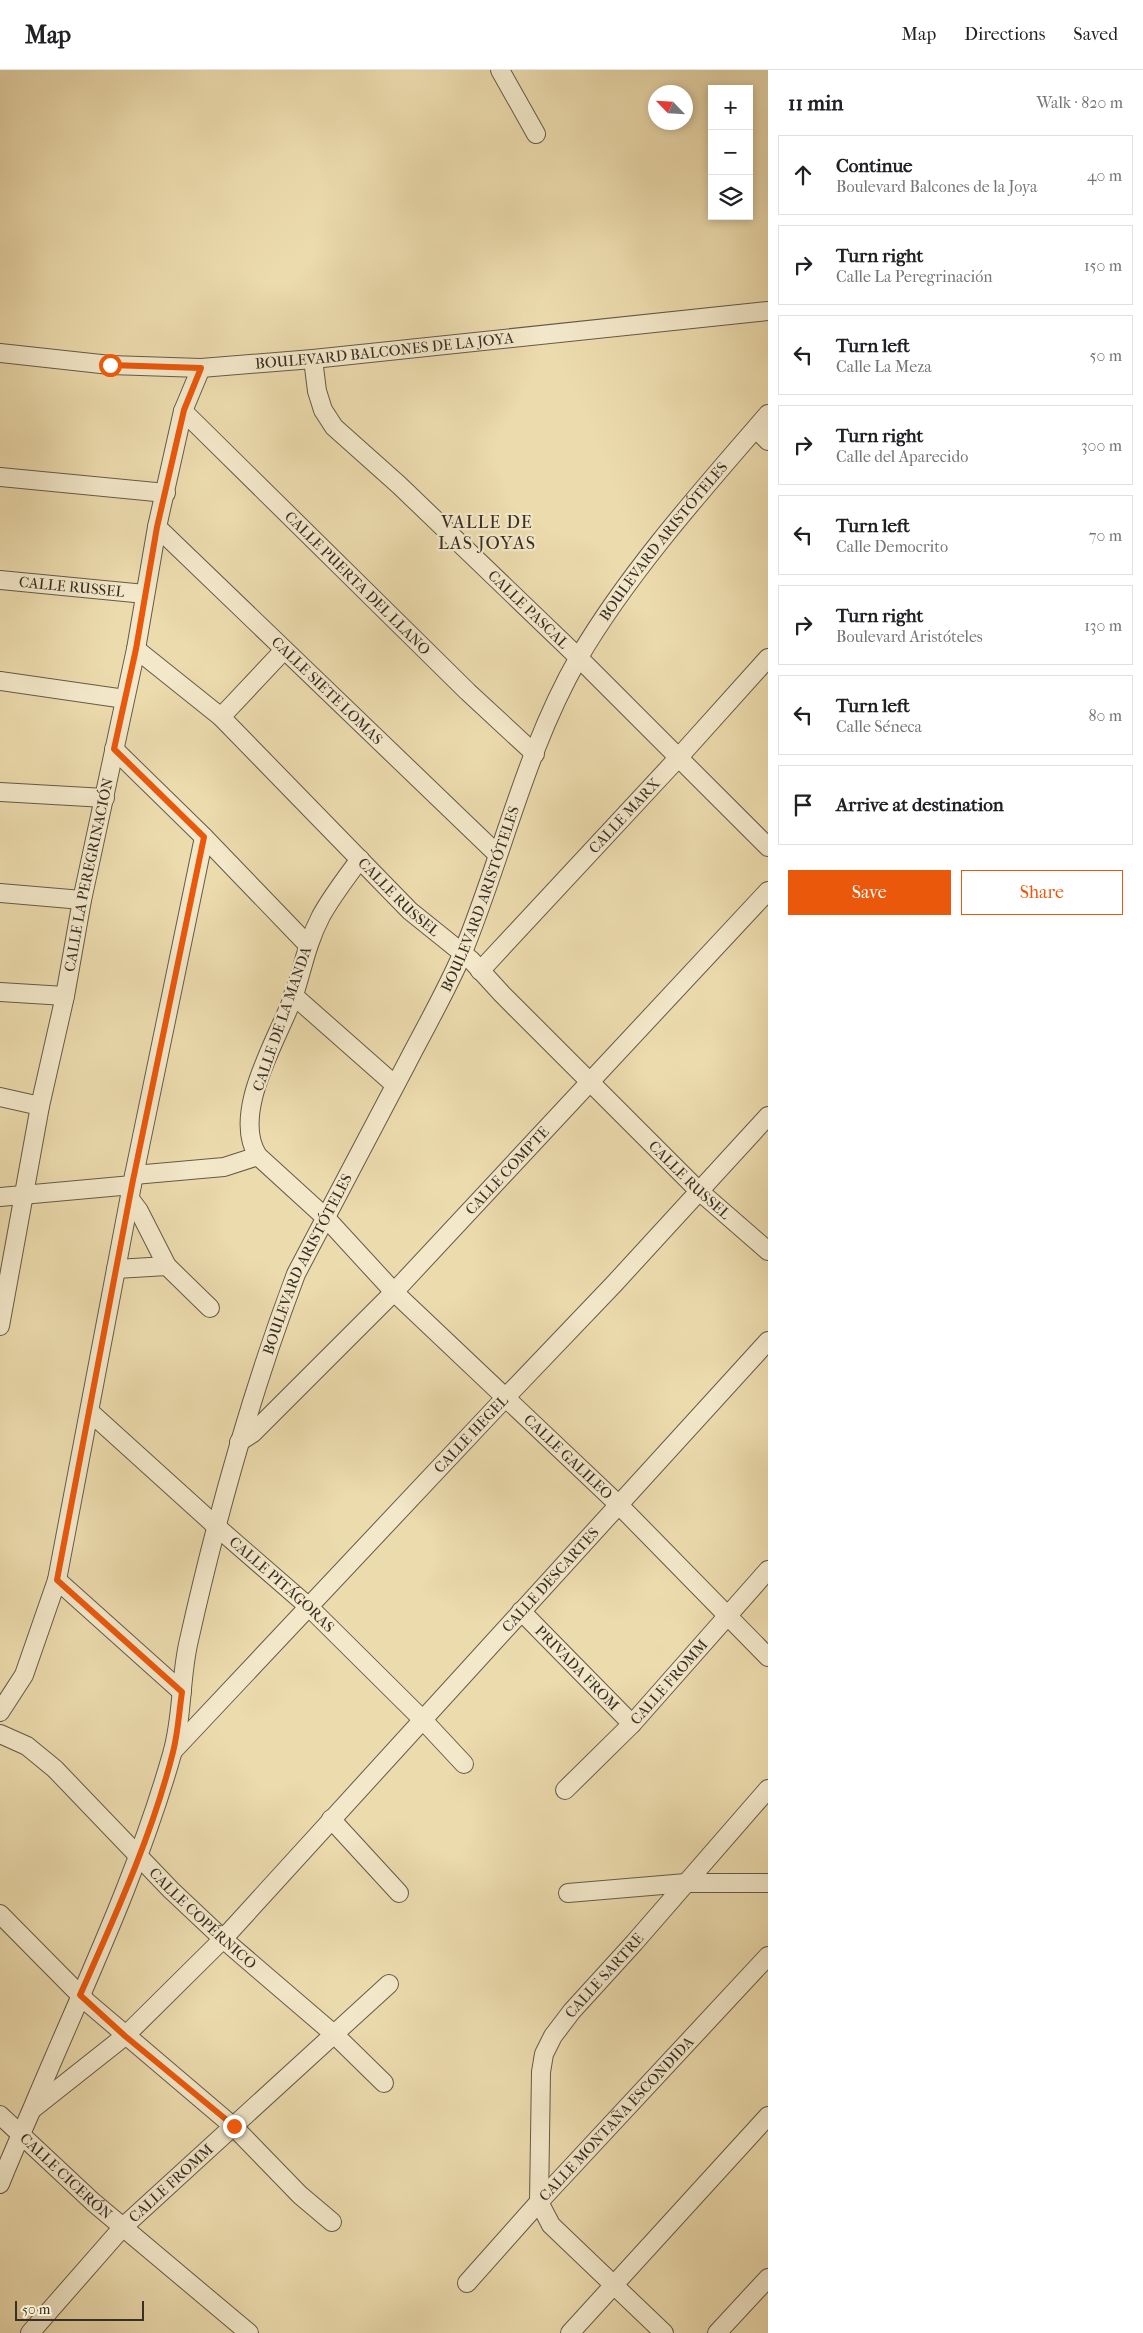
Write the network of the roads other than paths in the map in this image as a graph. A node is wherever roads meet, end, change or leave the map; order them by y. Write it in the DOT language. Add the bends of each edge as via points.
graph roads {
  1 [pos="500,70"];
  2 [pos="536,134"];
  3 [pos="759,312"];
  4 [pos="768,324"];
  5 [pos="0,354"];
  6 [pos="312,359"];
  7 [pos="201,368"];
  8 [pos="184,410"];
  9 [pos="768,414"];
  10 [pos="756,428"];
  11 [pos="768,441"];
  12 [pos="0,477"];
  13 [pos="166,493"];
  14 [pos="157,527"];
  15 [pos="0,580"];
  16 [pos="145,594"];
  17 [pos="136,649"];
  18 [pos="284,650"];
  19 [pos="579,658"];
  20 [pos="768,658"];
  21 [pos="0,681"];
  22 [pos="125,699"];
  23 [pos="221,717"];
  24 [pos="114,749"];
  25 [pos="535,754"];
  26 [pos="679,757"];
  27 [pos="0,792"];
  28 [pos="105,798"];
  29 [pos="204,837"];
  30 [pos="768,847"];
  31 [pos="498,854"];
  32 [pos="360,859"];
  33 [pos="768,891"];
  34 [pos="0,893"];
  35 [pos="82,900"];
  36 [pos="307,944"];
  37 [pos="462,953"];
  38 [pos="480,971"];
  39 [pos="0,992"];
  40 [pos="294,995"];
  41 [pos="65,996"];
  42 [pos="589,1081"];
  43 [pos="395,1085"];
  44 [pos="0,1096"];
  45 [pos="40,1106"];
  46 [pos="768,1116"];
  47 [pos="258,1156"];
  48 [pos="132,1187"];
  49 [pos="698,1190"];
  50 [pos="23,1195"];
  51 [pos="0,1197"];
  52 [pos="326,1218"];
  53 [pos="768,1251"];
  54 [pos="167,1266"];
  55 [pos="116,1269"];
  56 [pos="394,1292"];
  57 [pos="2,1306"];
  58 [pos="210,1308"];
  59 [pos="0,1326"];
  60 [pos="768,1341"];
  61 [pos="506,1396"];
  62 [pos="90,1412"];
  63 [pos="240,1442"];
  64 [pos="619,1505"];
  65 [pos="217,1527"];
  66 [pos="768,1570"];
  67 [pos="57,1580"];
  68 [pos="309,1607"];
  69 [pos="521,1611"];
  70 [pos="727,1614"];
  71 [pos="768,1657"];
  72 [pos="182,1692"];
  73 [pos="0,1712"];
  74 [pos="422,1719"];
  75 [pos="632,1724"];
  76 [pos="0,1734"];
  77 [pos="173,1751"];
  78 [pos="464,1764"];
  79 [pos="768,1789"];
  80 [pos="565,1790"];
  81 [pos="331,1819"];
  82 [pos="139,1855"];
  83 [pos="686,1883"];
  84 [pos="768,1883"];
  85 [pos="568,1892"];
  86 [pos="399,1893"];
  87 [pos="0,1914"];
  88 [pos="223,1939"];
  89 [pos="767,1958"];
  90 [pos="389,1984"];
  91 [pos="80,1995"];
  92 [pos="335,2035"];
  93 [pos="125,2036"];
  94 [pos="384,2083"];
  95 [pos="31,2110"];
  96 [pos="0,2115"];
  97 [pos="768,2116"];
  98 [pos="234,2126"];
  99 [pos="21,2134"];
  100 [pos="0,2184"];
  101 [pos="539,2202"];
  102 [pos="332,2222"];
  103 [pos="122,2228"];
  104 [pos="768,2278"];
  105 [pos="467,2283"];
  106 [pos="613,2286"];
  107 [pos="30,2333"];
  108 [pos="249,2333"];
  109 [pos="570,2333"];
  110 [pos="664,2333"];
  111 [pos="717,2333"];
  1 -- 2 [label="street"];
  3 -- 4 [label="street"];
  3 -- 6 [label="street, BOULEVARD BALCONES DE LA JOYA"];
  5 -- 7 [label="street, BOULEVARD BALCONES DE LA JOYA" via="110,365"];
  6 -- 7 [label="street, BOULEVARD BALCONES DE LA JOYA"];
  6 -- 19 [label="street, CALLE PASCAL" via="323,410 334,427 399,484"];
  7 -- 8 [label="street, CALLE LA PEREGRINACIÓN"];
  8 -- 13 [label="street, CALLE LA PEREGRINACIÓN"];
  8 -- 25 [label="street, CALLE PUERTA DEL LLANO" via="468,692"];
  9 -- 10 [label="street, BOULEVARD ARISTÓTELES"];
  10 -- 11 [label="street"];
  10 -- 19 [label="street, BOULEVARD ARISTÓTELES" via="638,572"];
  12 -- 13 [label="street"];
  13 -- 14 [label="street, CALLE LA PEREGRINACIÓN"];
  14 -- 16 [label="street, CALLE LA PEREGRINACIÓN"];
  14 -- 18 [label="street, CALLE SIETE LOMAS"];
  15 -- 16 [label="street, CALLE RUSSEL"];
  16 -- 17 [label="street, CALLE LA PEREGRINACIÓN"];
  17 -- 22 [label="street, CALLE LA PEREGRINACIÓN"];
  17 -- 23 [label="street, CALLE RUSSEL"];
  18 -- 23 [label="street"];
  18 -- 31 [label="street, CALLE SIETE LOMAS"];
  19 -- 25 [label="street, BOULEVARD ARISTÓTELES" via="556,702"];
  19 -- 26 [label="street, CALLE PASCAL"];
  20 -- 26 [label="street, CALLE MARX"];
  21 -- 22 [label="street"];
  22 -- 24 [label="street, CALLE LA PEREGRINACIÓN"];
  23 -- 32 [label="street, CALLE RUSSEL"];
  24 -- 28 [label="street, CALLE LA PEREGRINACIÓN"];
  24 -- 29 [label="street"];
  25 -- 31 [label="street, BOULEVARD ARISTÓTELES"];
  26 -- 30 [label="street, CALLE PASCAL"];
  26 -- 38 [label="street, CALLE MARX"];
  27 -- 28 [label="street"];
  28 -- 35 [label="street, CALLE LA PEREGRINACIÓN"];
  29 -- 36 [label="street"];
  29 -- 48 [label="street"];
  31 -- 37 [label="street, BOULEVARD ARISTÓTELES"];
  32 -- 36 [label="street, CALLE DE LA MANDA" via="322,914"];
  32 -- 37 [label="street, CALLE RUSSEL" via="410,911"];
  33 -- 42 [label="street, CALLE COMPTE"];
  34 -- 35 [label="street"];
  35 -- 41 [label="street, CALLE LA PEREGRINACIÓN"];
  36 -- 40 [label="street, CALLE DE LA MANDA"];
  37 -- 38 [label="street, CALLE RUSSEL"];
  37 -- 43 [label="street, BOULEVARD ARISTÓTELES"];
  38 -- 42 [label="street, CALLE RUSSEL"];
  39 -- 41 [label="street"];
  40 -- 43 [label="street"];
  40 -- 47 [label="street, CALLE DE LA MANDA" via="258,1081 249,1132 251,1146"];
  41 -- 45 [label="street, CALLE LA PEREGRINACIÓN"];
  42 -- 49 [label="street, CALLE RUSSEL"];
  42 -- 56 [label="street, CALLE COMPTE"];
  43 -- 52 [label="street, BOULEVARD ARISTÓTELES"];
  44 -- 45 [label="street"];
  45 -- 50 [label="street, CALLE LA PEREGRINACIÓN"];
  46 -- 49 [label="street, CALLE HEGEL"];
  47 -- 48 [label="street" via="224,1167"];
  47 -- 52 [label="street, CALLE GALILEO"];
  48 -- 50 [label="street"];
  48 -- 54 [label="street" via="138,1211"];
  48 -- 55 [label="street"];
  49 -- 53 [label="street, CALLE RUSSEL"];
  49 -- 61 [label="street, CALLE HEGEL" via="614,1284"];
  50 -- 51 [label="street"];
  50 -- 57 [label="street, CALLE LA PEREGRINACIÓN"];
  52 -- 56 [label="street, CALLE GALILEO"];
  52 -- 63 [label="street, BOULEVARD ARISTÓTELES" via="296,1274 273,1335"];
  54 -- 55 [label="street"];
  54 -- 58 [label="street"];
  55 -- 62 [label="street"];
  56 -- 61 [label="street, CALLE GALILEO"];
  56 -- 63 [label="street, CALLE COMPTE" via="253,1433"];
  57 -- 59 [label="street, CALLE LA PEREGRINACIÓN"];
  60 -- 64 [label="street, CALLE DESCARTES"];
  61 -- 64 [label="street, CALLE GALILEO"];
  61 -- 68 [label="street, CALLE HEGEL"];
  62 -- 65 [label="street, CALLE PITÁGORAS"];
  62 -- 67 [label="street"];
  63 -- 65 [label="street, BOULEVARD ARISTÓTELES"];
  64 -- 69 [label="street, CALLE DESCARTES"];
  64 -- 70 [label="street, CALLE GALILEO"];
  65 -- 68 [label="street, CALLE PITÁGORAS"];
  65 -- 72 [label="street, BOULEVARD ARISTÓTELES" via="187,1645"];
  66 -- 70 [label="street, CALLE FROMM"];
  67 -- 72 [label="street"];
  67 -- 73 [label="street" via="24,1675"];
  68 -- 74 [label="street, CALLE PITÁGORAS"];
  68 -- 77 [label="street, CALLE HEGEL"];
  69 -- 74 [label="street, CALLE DESCARTES"];
  69 -- 75 [label="street, PRIVADA FROM"];
  70 -- 71 [label="street, CALLE GALILEO"];
  70 -- 75 [label="street, CALLE FROMM"];
  72 -- 77 [label="street, BOULEVARD ARISTÓTELES"];
  74 -- 78 [label="street, CALLE PITÁGORAS"];
  74 -- 81 [label="street, CALLE DESCARTES"];
  75 -- 80 [label="street, CALLE FROMM"];
  76 -- 82 [label="street, CALLE COPÉRNICO" via="27,1746 55,1769"];
  77 -- 82 [label="street, BOULEVARD ARISTÓTELES"];
  79 -- 83 [label="street, CALLE SARTRE"];
  81 -- 86 [label="street"];
  81 -- 88 [label="street, CALLE DESCARTES"];
  82 -- 88 [label="street, CALLE COPÉRNICO"];
  82 -- 91 [label="street, BOULEVARD ARISTÓTELES"];
  83 -- 84 [label="street"];
  83 -- 85 [label="street"];
  83 -- 101 [label="street, CALLE SARTRE" via="572,2010 544,2054"];
  87 -- 91 [label="street"];
  88 -- 92 [label="street, CALLE COPÉRNICO"];
  88 -- 93 [label="street, CALLE DESCARTES"];
  89 -- 101 [label="street, CALLE MONTAÑA ESCONDIDA"];
  90 -- 92 [label="street, CALLE FROMM"];
  91 -- 93 [label="street"];
  91 -- 95 [label="street, BOULEVARD ARISTÓTELES"];
  92 -- 94 [label="street, CALLE COPÉRNICO"];
  92 -- 98 [label="street, CALLE FROMM"];
  93 -- 95 [label="street, CALLE DESCARTES"];
  93 -- 98 [label="street"];
  95 -- 99 [label="street, BOULEVARD ARISTÓTELES"];
  96 -- 99 [label="street, CALLE CICERÓN"];
  97 -- 106 [label="street"];
  98 -- 102 [label="street" via="300,2195"];
  98 -- 103 [label="street, CALLE FROMM"];
  99 -- 100 [label="street, BOULEVARD ARISTÓTELES"];
  99 -- 103 [label="street, CALLE CICERÓN"];
  101 -- 105 [label="street, CALLE MONTAÑA ESCONDIDA"];
  101 -- 106 [label="street" via="551,2225"];
  103 -- 107 [label="street, CALLE FROMM"];
  103 -- 108 [label="street, CALLE CICERÓN"];
  104 -- 111 [label="street"];
  106 -- 109 [label="street"];
  106 -- 110 [label="street"];
}
